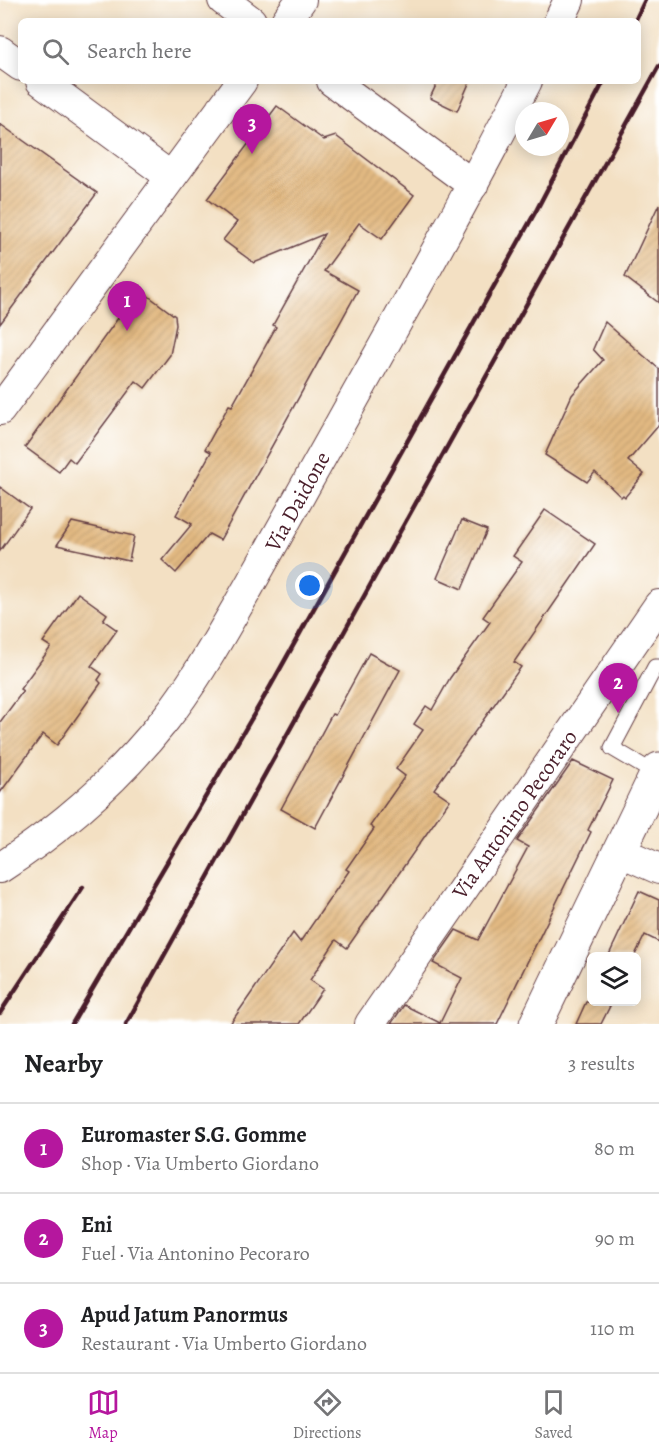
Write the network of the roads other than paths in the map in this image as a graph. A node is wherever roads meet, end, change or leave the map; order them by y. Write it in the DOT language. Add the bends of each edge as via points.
graph roads {
  1 [pos="223,0"];
  2 [pos="301,0"];
  3 [pos="569,0"];
  4 [pos="247,18"];
  5 [pos="288,18"];
  6 [pos="560,18"];
  7 [pos="0,51"];
  8 [pos="18,64"];
  9 [pos="45,84"];
  10 [pos="240,84"];
  11 [pos="336,84"];
  12 [pos="525,84"];
  13 [pos="171,177"];
  14 [pos="473,185"];
  15 [pos="10,376"];
  16 [pos="0,410"];
  17 [pos="659,605"];
  18 [pos="659,667"];
  19 [pos="658,771"];
  20 [pos="619,851"];
  21 [pos="0,868"];
  22 [pos="659,869"];
  23 [pos="370,1024"];
  24 [pos="536,1024"];
  1 -- 4 [label="street"];
  2 -- 5 [label="street"];
  3 -- 6 [label="street"];
  7 -- 8 [label="street"];
  9 -- 13 [label="street"];
  10 -- 13 [label="street"];
  11 -- 14 [label="street"];
  12 -- 14 [label="street, Via Daidone"];
  13 -- 15 [label="street"];
  14 -- 21 [label="street, Via Daidone" via="190,686 164,722 103,788 33,847"];
  15 -- 16 [label="street"];
  17 -- 23 [label="street, Via Antonino Pecoraro"];
  18 -- 19 [label="lane" via="655,667 612,748"];
  19 -- 20 [label="street"];
  20 -- 22 [label="street"];
  20 -- 24 [label="street"];
}
